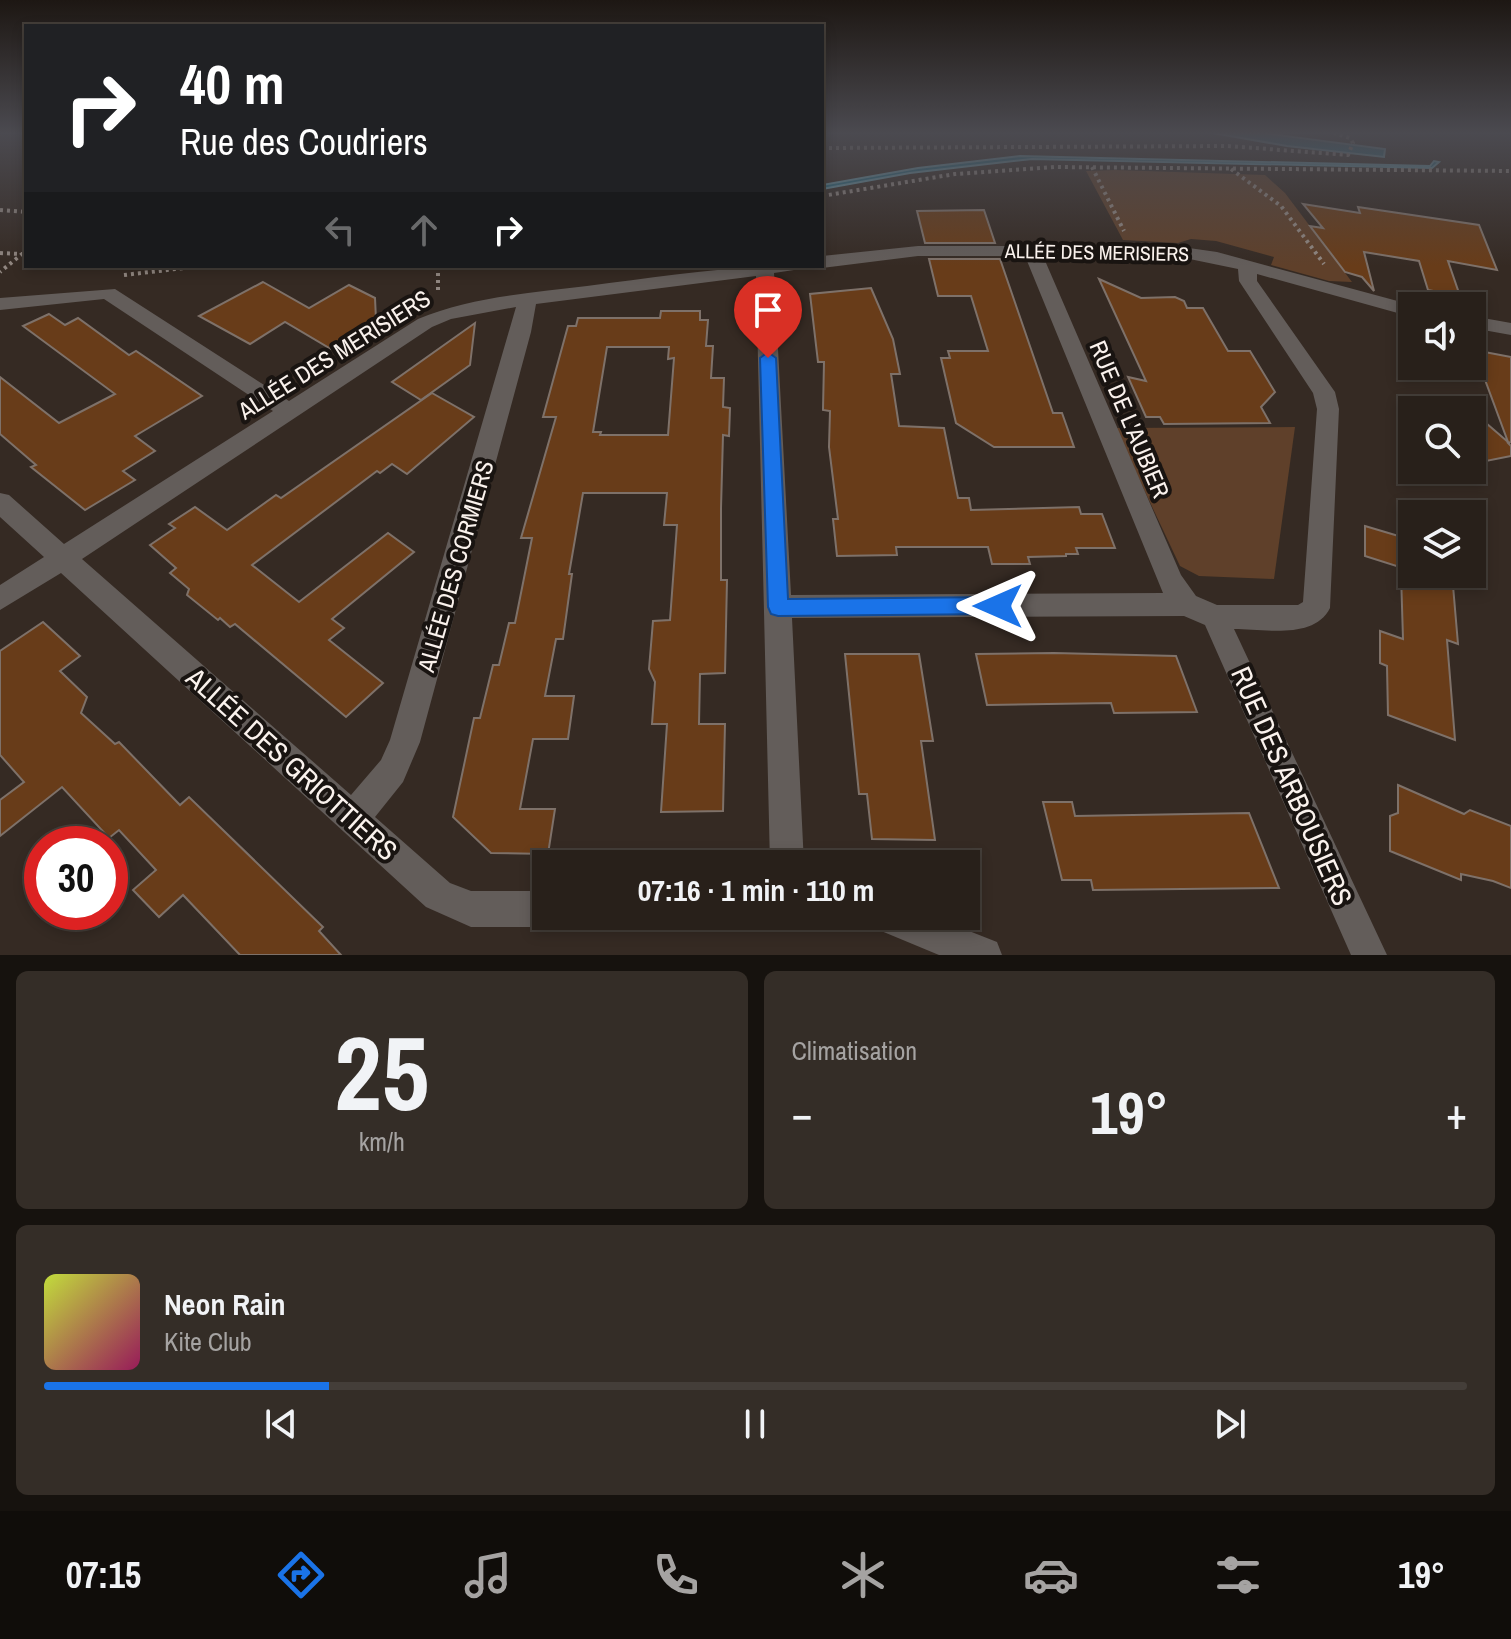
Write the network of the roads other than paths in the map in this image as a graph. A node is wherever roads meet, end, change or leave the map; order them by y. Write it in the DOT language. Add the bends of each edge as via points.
graph roads {
  1 [pos="1032,251"];
  2 [pos="824,262"];
  3 [pos="1247,266"];
  4 [pos="774,268"];
  5 [pos="527,299"];
  6 [pos="0,304"];
  7 [pos="1398,307"];
  8 [pos="1486,325"];
  9 [pos="1511,329"];
  10 [pos="289,411"];
  11 [pos="0,502"];
  12 [pos="65,558"];
  13 [pos="0,599"];
  14 [pos="1186,604"];
  15 [pos="778,607"];
  16 [pos="1215,617"];
  17 [pos="352,819"];
  18 [pos="787,850"];
  19 [pos="532,909"];
  20 [pos="921,930"];
  21 [pos="984,955"];
  22 [pos="1369,955"];
  1 -- 2 [label="street, ALLÉE DES MERISIERS" via="918,251"];
  1 -- 3 [label="street, ALLÉE DES MERISIERS" via="1175,251"];
  1 -- 14 [label="street, RUE DE L'AUBIER" via="1170,581"];
  3 -- 7 [label="street, ALLÉE DES MERISIERS"];
  3 -- 16 [label="street" via="1245,274 1254,292 1324,392 1328,409 1316,608 1303,617"];
  4 -- 5 [label="street, ALLÉE DES MERISIERS"];
  4 -- 15 [label="street" via="766,277"];
  5 -- 10 [label="street, ALLÉE DES MERISIERS" via="425,323"];
  5 -- 17 [label="street, ALLÉE DES CORMIERS" via="405,742 392,771"];
  6 -- 10 [label="street" via="108,293"];
  8 -- 9 [label="street"];
  10 -- 12 [label="street, ALLÉE DES MERISIERS"];
  11 -- 12 [label="street, ALLÉE DES GRIOTTIERS"];
  12 -- 13 [label="street, ALLÉE DES MERISIERS"];
  12 -- 17 [label="street, ALLÉE DES GRIOTTIERS"];
  14 -- 15 [label="street"];
  14 -- 16 [label="street"];
  15 -- 18 [label="street"];
  16 -- 22 [label="street, RUE DES ARBOUSIERS"];
  17 -- 19 [label="street, ALLÉE DES GRIOTTIERS" via="438,895 471,909"];
  20 -- 21 [label="street"];
}
